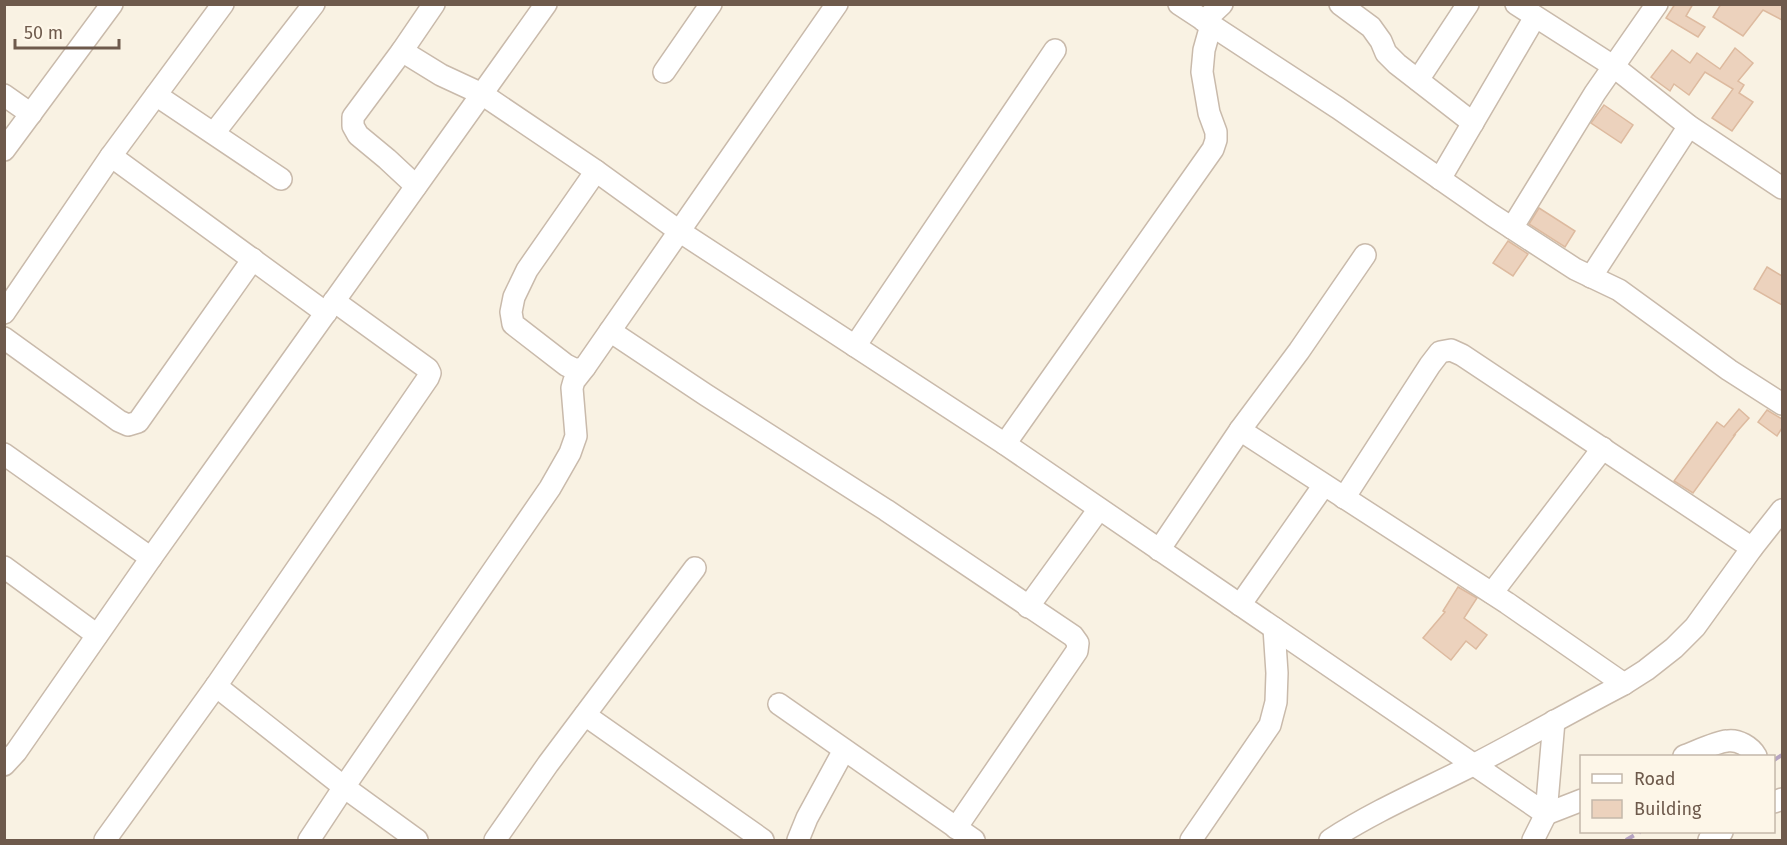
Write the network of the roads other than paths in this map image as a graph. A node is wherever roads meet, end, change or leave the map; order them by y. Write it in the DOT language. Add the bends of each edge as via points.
graph roads {
  1 [pos="112,4"];
  2 [pos="223,4"];
  3 [pos="314,4"];
  4 [pos="434,4"];
  5 [pos="546,4"];
  6 [pos="711,4"];
  7 [pos="837,4"];
  8 [pos="1179,4"];
  9 [pos="1222,4"];
  10 [pos="1340,4"];
  11 [pos="1468,4"];
  12 [pos="1516,4"];
  13 [pos="1657,4"];
  14 [pos="1535,17"];
  15 [pos="1208,23"];
  16 [pos="1055,50"];
  17 [pos="402,51"];
  18 [pos="1613,66"];
  19 [pos="664,72"];
  20 [pos="1418,80"];
  21 [pos="482,94"];
  22 [pos="4,95"];
  23 [pos="156,95"];
  24 [pos="31,114"];
  25 [pos="1473,123"];
  26 [pos="1689,126"];
  27 [pos="214,133"];
  28 [pos="4,150"];
  29 [pos="111,156"];
  30 [pos="596,171"];
  31 [pos="281,179"];
  32 [pos="1440,179"];
  33 [pos="416,186"];
  34 [pos="1782,188"];
  35 [pos="1512,228"];
  36 [pos="679,231"];
  37 [pos="1365,255"];
  38 [pos="253,259"];
  39 [pos="1591,277"];
  40 [pos="330,307"];
  41 [pos="4,313"];
  42 [pos="610,331"];
  43 [pos="4,338"];
  44 [pos="855,346"];
  45 [pos="585,367"];
  46 [pos="1782,404"];
  47 [pos="1240,430"];
  48 [pos="1005,444"];
  49 [pos="1603,448"];
  50 [pos="4,454"];
  51 [pos="1324,485"];
  52 [pos="1344,498"];
  53 [pos="1099,508"];
  54 [pos="1782,510"];
  55 [pos="1752,548"];
  56 [pos="1159,550"];
  57 [pos="151,558"];
  58 [pos="695,568"];
  59 [pos="6,572"];
  60 [pos="1492,593"];
  61 [pos="1240,605"];
  62 [pos="1028,606"];
  63 [pos="1274,628"];
  64 [pos="97,635"];
  65 [pos="1624,684"];
  66 [pos="216,686"];
  67 [pos="779,704"];
  68 [pos="585,716"];
  69 [pos="1554,721"];
  70 [pos="844,750"];
  71 [pos="1687,755"];
  72 [pos="1756,755"];
  73 [pos="1474,764"];
  74 [pos="4,765"];
  75 [pos="344,787"];
  76 [pos="1580,800"];
  77 [pos="1546,814"];
  78 [pos="956,828"];
  79 [pos="105,840"];
  80 [pos="309,840"];
  81 [pos="417,840"];
  82 [pos="495,840"];
  83 [pos="763,840"];
  84 [pos="798,840"];
  85 [pos="974,840"];
  86 [pos="1191,840"];
  87 [pos="1330,840"];
  88 [pos="1533,840"];
  1 -- 24 [label="street"];
  2 -- 23 [label="street"];
  3 -- 27 [label="street"];
  4 -- 17 [label="street"];
  5 -- 21 [label="street"];
  6 -- 19 [label="street"];
  7 -- 36 [label="street"];
  8 -- 15 [label="street"];
  9 -- 15 [label="street"];
  10 -- 20 [label="street" via="1371,27 1386,53"];
  11 -- 20 [label="street"];
  12 -- 14 [label="street"];
  13 -- 18 [label="street"];
  14 -- 18 [label="street"];
  14 -- 25 [label="street"];
  15 -- 32 [label="street"];
  15 -- 48 [label="street" via="1202,72 1216,132 1213,149"];
  16 -- 44 [label="street"];
  17 -- 21 [label="street"];
  17 -- 33 [label="street" via="353,117 353,126 358,135"];
  18 -- 26 [label="street"];
  18 -- 35 [label="street"];
  20 -- 25 [label="street"];
  21 -- 30 [label="street"];
  21 -- 33 [label="street"];
  22 -- 24 [label="street"];
  23 -- 27 [label="street"];
  23 -- 29 [label="street"];
  24 -- 28 [label="street"];
  25 -- 32 [label="street"];
  26 -- 34 [label="street"];
  26 -- 39 [label="street"];
  27 -- 31 [label="street"];
  29 -- 38 [label="street"];
  29 -- 41 [label="street"];
  30 -- 36 [label="street"];
  30 -- 45 [label="street" via="527,270 511,312 513,324 566,365 576,370"];
  32 -- 35 [label="street"];
  33 -- 40 [label="street"];
  35 -- 39 [label="street"];
  36 -- 42 [label="street"];
  36 -- 44 [label="street"];
  37 -- 47 [label="street"];
  38 -- 40 [label="street"];
  38 -- 43 [label="street" via="138,422 128,425 119,421"];
  39 -- 46 [label="street" via="1619,290"];
  40 -- 57 [label="street"];
  40 -- 66 [label="street" via="430,373"];
  42 -- 45 [label="street"];
  42 -- 62 [label="street"];
  44 -- 48 [label="street"];
  45 -- 75 [label="street" via="572,388 576,436 550,488"];
  47 -- 51 [label="street"];
  47 -- 56 [label="street"];
  48 -- 53 [label="street"];
  49 -- 52 [label="street" via="1450,350 1440,352 1430,365"];
  49 -- 55 [label="street"];
  49 -- 60 [label="street"];
  50 -- 57 [label="street"];
  51 -- 52 [label="street"];
  51 -- 61 [label="street"];
  52 -- 60 [label="street"];
  53 -- 56 [label="street"];
  53 -- 62 [label="street"];
  54 -- 55 [label="street"];
  55 -- 65 [label="street" via="1695,627 1674,648"];
  56 -- 61 [label="street"];
  57 -- 64 [label="street"];
  58 -- 68 [label="street"];
  59 -- 64 [label="street"];
  60 -- 65 [label="street"];
  61 -- 63 [label="street"];
  62 -- 78 [label="street" via="1072,636 1078,643 1077,651"];
  63 -- 73 [label="street"];
  63 -- 86 [label="street" via="1276,702 1270,725"];
  64 -- 74 [label="street"];
  65 -- 69 [label="street"];
  66 -- 75 [label="street"];
  66 -- 79 [label="street"];
  67 -- 70 [label="street"];
  68 -- 82 [label="street"];
  68 -- 83 [label="street"];
  69 -- 73 [label="street"];
  69 -- 77 [label="street"];
  70 -- 78 [label="street"];
  70 -- 84 [label="street"];
  71 -- 72 [label="street" via="1728,740 1753,750"];
  73 -- 77 [label="street"];
  73 -- 87 [label="street" via="1410,794"];
  75 -- 80 [label="street"];
  75 -- 81 [label="street"];
  76 -- 77 [label="street"];
  77 -- 88 [label="street"];
  78 -- 85 [label="street"];
}
